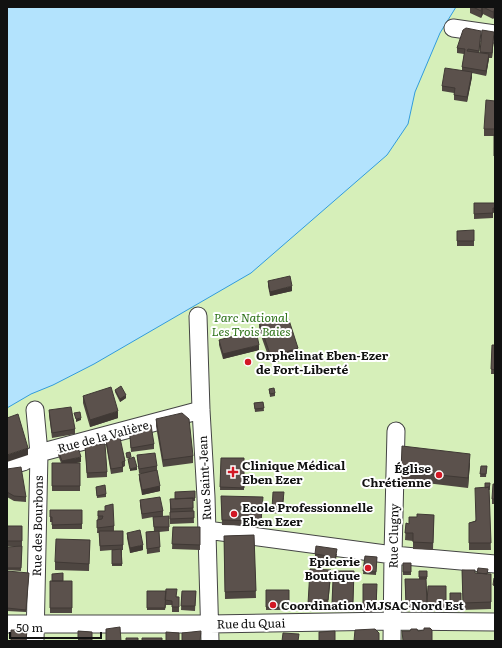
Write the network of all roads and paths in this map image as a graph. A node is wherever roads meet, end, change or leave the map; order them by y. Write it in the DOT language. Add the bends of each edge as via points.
graph roads {
  1 [pos="453,28"];
  2 [pos="495,34"];
  3 [pos="198,316"];
  4 [pos="35,410"];
  5 [pos="200,410"];
  6 [pos="396,431"];
  7 [pos="39,453"];
  8 [pos="7,467"];
  9 [pos="207,530"];
  10 [pos="392,555"];
  11 [pos="495,564"];
  12 [pos="393,621"];
  13 [pos="495,622"];
  14 [pos="7,624"];
  15 [pos="210,624"];
  16 [pos="34,633"];
  17 [pos="210,641"];
  18 [pos="392,641"];
  1 -- 2 [label="street"];
  3 -- 5 [label="street, Rue Saint-Jean"];
  4 -- 7 [label="street, Rue des Bourbons"];
  5 -- 7 [label="street, Rue de la Valière"];
  5 -- 9 [label="street, Rue Saint-Jean"];
  6 -- 10 [label="street, Rue Clugny"];
  7 -- 8 [label="street, Rue de la Valière"];
  7 -- 16 [label="street, Rue des Bourbons"];
  9 -- 10 [label="street"];
  9 -- 15 [label="street, Rue Saint-Jean"];
  10 -- 11 [label="street"];
  10 -- 12 [label="street, Rue Clugny"];
  12 -- 13 [label="street, Rue du Quai"];
  12 -- 15 [label="street, Rue du Quai"];
  12 -- 18 [label="street, Rue Clugny"];
  14 -- 16 [label="street, Rue du Quai"];
  15 -- 16 [label="street, Rue du Quai"];
  15 -- 17 [label="street, Rue Saint-Jean"];
}
